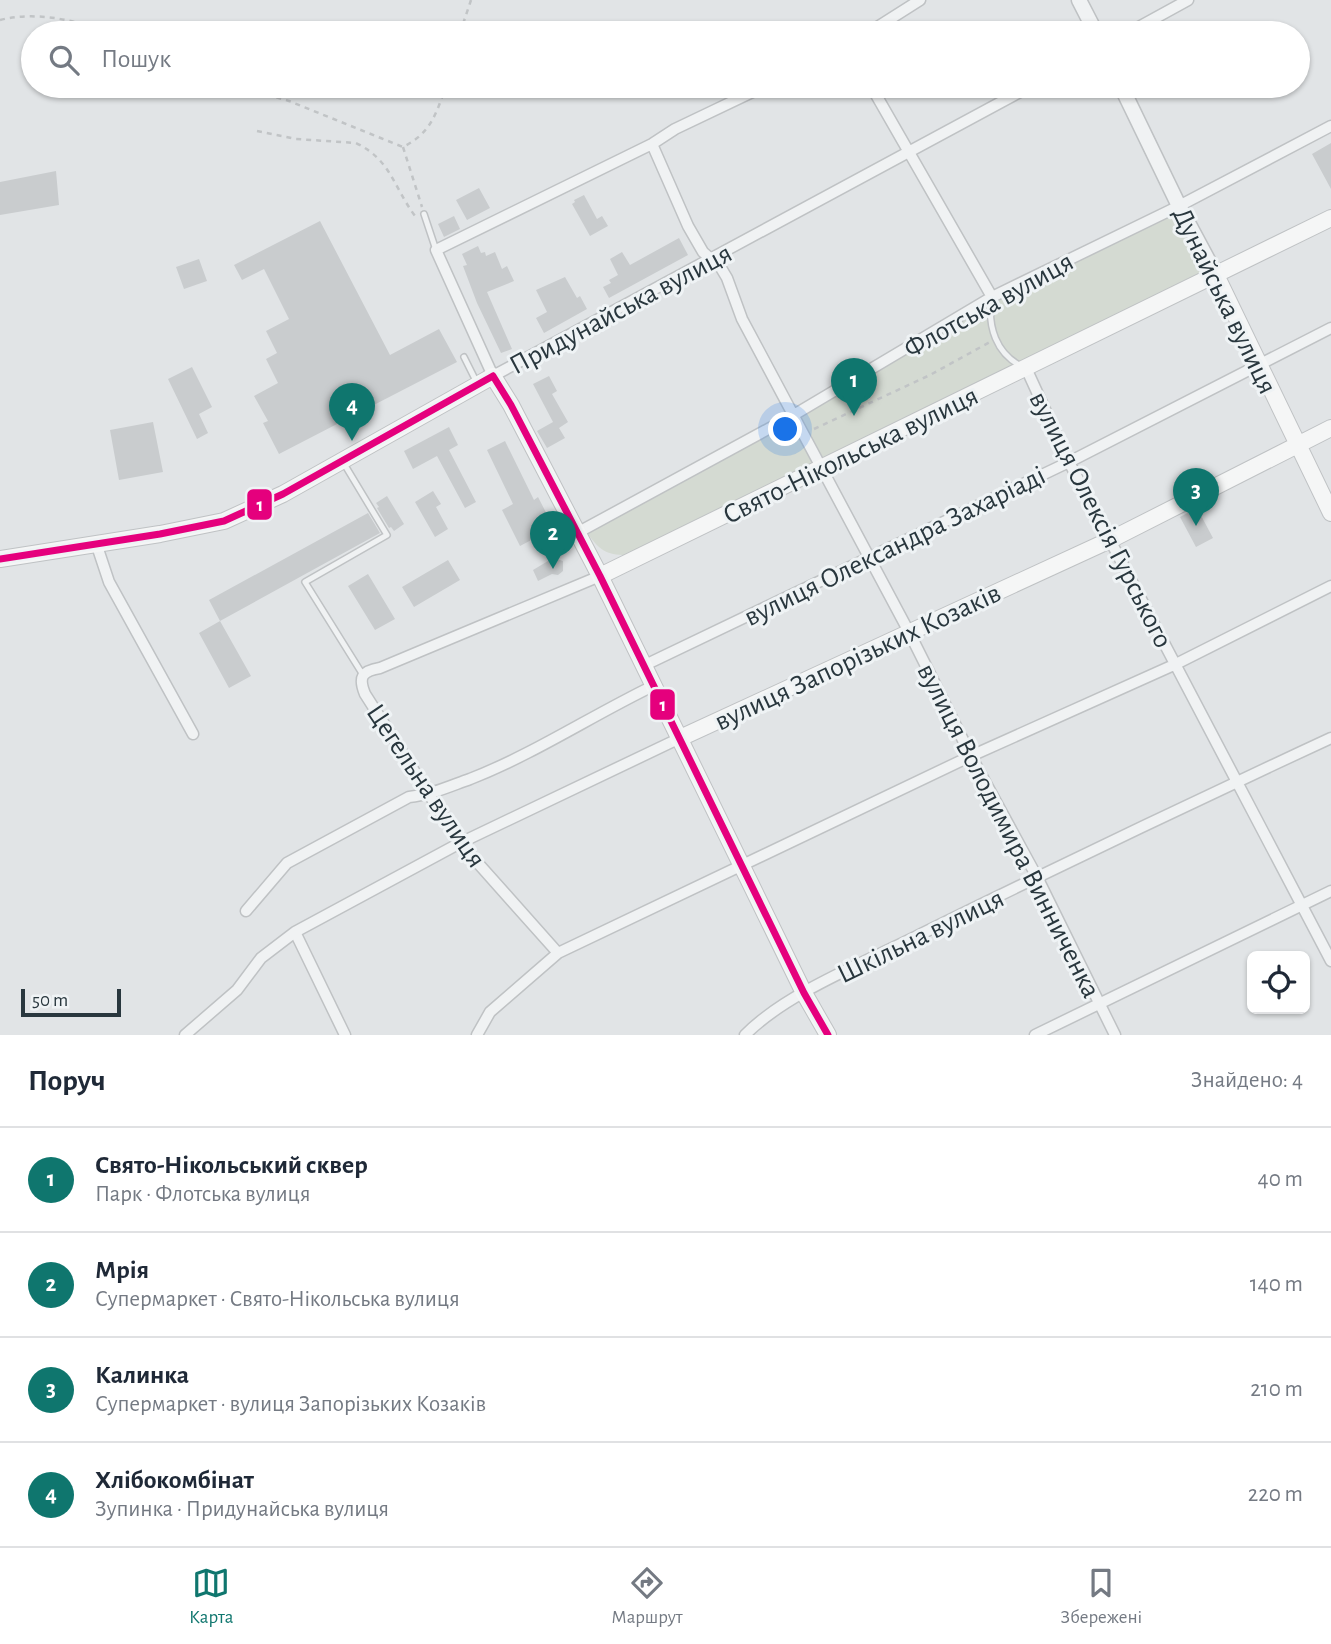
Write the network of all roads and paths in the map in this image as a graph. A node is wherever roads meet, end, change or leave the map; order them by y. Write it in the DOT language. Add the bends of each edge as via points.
graph roads {
  1 [pos="471,0"];
  2 [pos="920,0"];
  3 [pos="1079,0"];
  4 [pos="1188,0"];
  5 [pos="0,20"];
  6 [pos="71,21"];
  7 [pos="464,21"];
  8 [pos="888,21"];
  9 [pos="1090,21"];
  10 [pos="1150,21"];
  11 [pos="276,98"];
  12 [pos="442,98"];
  13 [pos="740,98"];
  14 [pos="878,98"];
  15 [pos="1009,98"];
  16 [pos="1127,98"];
  17 [pos="1331,126"];
  18 [pos="257,131"];
  19 [pos="652,145"];
  20 [pos="403,147"];
  21 [pos="908,152"];
  22 [pos="1179,206"];
  23 [pos="424,214"];
  24 [pos="1331,218"];
  25 [pos="428,225"];
  26 [pos="436,250"];
  27 [pos="711,260"];
  28 [pos="1216,275"];
  29 [pos="992,297"];
  30 [pos="1331,328"];
  31 [pos="996,339"];
  32 [pos="464,357"];
  33 [pos="1258,365"];
  34 [pos="1026,368"];
  35 [pos="493,376"];
  36 [pos="478,384"];
  37 [pos="792,416"];
  38 [pos="1331,428"];
  39 [pos="803,435"];
  40 [pos="1297,444"];
  41 [pos="341,459"];
  42 [pos="1069,462"];
  43 [pos="820,467"];
  44 [pos="1331,513"];
  45 [pos="577,533"];
  46 [pos="1110,540"];
  47 [pos="96,543"];
  48 [pos="869,556"];
  49 [pos="0,559"];
  50 [pos="600,576"];
  51 [pos="1331,586"];
  52 [pos="909,632"];
  53 [pos="1176,664"];
  54 [pos="643,666"];
  55 [pos="362,675"];
  56 [pos="653,686"];
  57 [pos="193,734"];
  58 [pos="678,738"];
  59 [pos="1331,738"];
  60 [pos="971,756"];
  61 [pos="1236,782"];
  62 [pos="428,795"];
  63 [pos="460,843"];
  64 [pos="742,865"];
  65 [pos="1037,877"];
  66 [pos="1331,891"];
  67 [pos="1302,905"];
  68 [pos="246,911"];
  69 [pos="295,933"];
  70 [pos="558,953"];
  71 [pos="1331,961"];
  72 [pos="804,993"];
  73 [pos="1099,1004"];
  74 [pos="185,1035"];
  75 [pos="345,1035"];
  76 [pos="477,1035"];
  77 [pos="745,1035"];
  78 [pos="828,1035"];
  79 [pos="1035,1035"];
  80 [pos="1115,1035"];
  1 -- 7 [label="path"];
  2 -- 8 [label="street"];
  3 -- 9 [label="street"];
  4 -- 10 [label="street"];
  5 -- 6 [label="path" via="53,17"];
  11 -- 20 [label="path"];
  12 -- 20 [label="path" via="427,129"];
  13 -- 19 [label="street"];
  14 -- 21 [label="street"];
  15 -- 21 [label="street, Придунайська вулиця"];
  16 -- 22 [label="street, Дунайська вулиця"];
  17 -- 22 [label="street, Флотська вулиця"];
  18 -- 25 [label="path" via="364,147 379,156 406,205 419,223"];
  19 -- 26 [label="street"];
  19 -- 27 [label="street, вулиця Володимира Винниченка" via="688,226"];
  20 -- 23 [label="path"];
  21 -- 27 [label="street, Придунайська вулиця"];
  21 -- 29 [label="street"];
  22 -- 28 [label="street, Дунайська вулиця"];
  22 -- 29 [label="street, Флотська вулиця"];
  23 -- 25 [label="lane"];
  24 -- 28 [label="main road, Свято-Нікольська вулиця"];
  25 -- 26 [label="lane"];
  26 -- 35 [label="street"];
  27 -- 35 [label="street, Придунайська вулиця"];
  27 -- 37 [label="street, вулиця Володимира Винниченка" via="727,278 742,319"];
  28 -- 33 [label="main road, Дунайська вулиця"];
  28 -- 34 [label="main road, Свято-Нікольська вулиця"];
  29 -- 31 [label="lane" via="991,327"];
  29 -- 37 [label="street, Флотська вулиця"];
  30 -- 33 [label="street, вулиця Олександра Захаріаді"];
  31 -- 34 [label="lane, вулиця Олексія Гурського" via="1006,355"];
  31 -- 39 [label="path"];
  32 -- 36 [label="lane"];
  33 -- 40 [label="main road, Дунайська вулиця"];
  33 -- 42 [label="street, вулиця Олександра Захаріаді"];
  34 -- 42 [label="street, вулиця Олексія Гурського"];
  34 -- 43 [label="main road, Свято-Нікольська вулиця"];
  35 -- 36 [label="main road, Придунайська вулиця"];
  35 -- 45 [label="main road"];
  36 -- 41 [label="main road, Придунайська вулиця"];
  37 -- 39 [label="street, вулиця Володимира Винниченка"];
  37 -- 45 [label="street, Флотська вулиця"];
  38 -- 40 [label="main road, вулиця Запорізьких Козаків"];
  39 -- 43 [label="street, вулиця Володимира Винниченка"];
  40 -- 44 [label="main road, Дунайська вулиця"];
  40 -- 46 [label="main road, вулиця Запорізьких Козаків"];
  41 -- 47 [label="main road, Придунайська вулиця" via="264,504 224,521"];
  41 -- 55 [label="lane" via="387,535 305,582"];
  42 -- 46 [label="street, вулиця Олексія Гурського"];
  42 -- 48 [label="street, вулиця Олександра Захаріаді"];
  43 -- 48 [label="street, вулиця Володимира Винниченка"];
  43 -- 50 [label="main road, Свято-Нікольська вулиця"];
  45 -- 50 [label="main road"];
  46 -- 52 [label="main road, вулиця Запорізьких Козаків"];
  46 -- 53 [label="street, вулиця Олексія Гурського"];
  47 -- 49 [label="main road, Придунайська вулиця"];
  47 -- 57 [label="street" via="109,582"];
  48 -- 52 [label="street, вулиця Володимира Винниченка"];
  48 -- 54 [label="street, вулиця Олександра Захаріаді"];
  50 -- 54 [label="main road"];
  50 -- 55 [label="street, Свято-Нікольська вулиця"];
  51 -- 53 [label="street"];
  52 -- 58 [label="main road, вулиця Запорізьких Козаків"];
  52 -- 60 [label="street, вулиця Володимира Винниченка"];
  53 -- 60 [label="street"];
  53 -- 61 [label="street, вулиця Олексія Гурського"];
  54 -- 56 [label="main road"];
  55 -- 62 [label="street, Цегельна вулиця" via="365,694"];
  56 -- 58 [label="main road"];
  56 -- 62 [label="street" via="506,765"];
  58 -- 63 [label="street, вулиця Запорізьких Козаків"];
  58 -- 64 [label="main road"];
  59 -- 61 [label="street, Шкільна вулиця"];
  60 -- 64 [label="street"];
  60 -- 65 [label="street, вулиця Володимира Винниченка"];
  61 -- 65 [label="street, Шкільна вулиця"];
  61 -- 67 [label="street, вулиця Олексія Гурського"];
  62 -- 63 [label="street, Цегельна вулиця"];
  62 -- 68 [label="street" via="409,797 286,863"];
  63 -- 69 [label="street, вулиця Запорізьких Козаків"];
  63 -- 70 [label="street, Цегельна вулиця"];
  64 -- 70 [label="street"];
  64 -- 72 [label="main road"];
  65 -- 72 [label="street, Шкільна вулиця"];
  65 -- 73 [label="street, вулиця Володимира Винниченка"];
  66 -- 67 [label="street"];
  67 -- 71 [label="street, вулиця Олексія Гурського"];
  67 -- 73 [label="street"];
  69 -- 74 [label="street, вулиця Запорізьких Козаків" via="261,958 237,990"];
  69 -- 75 [label="street"];
  70 -- 76 [label="street" via="490,1012"];
  72 -- 77 [label="street, Шкільна вулиця" via="761,1018"];
  72 -- 78 [label="main road"];
  73 -- 79 [label="street"];
  73 -- 80 [label="street, вулиця Володимира Винниченка"];
}
